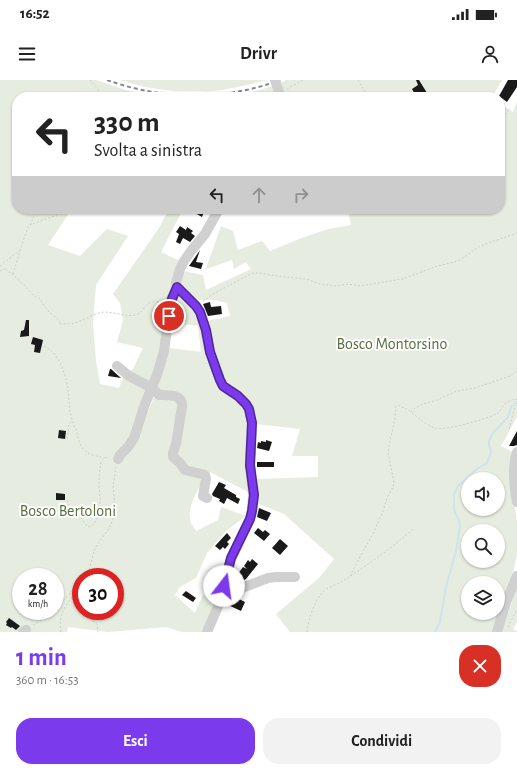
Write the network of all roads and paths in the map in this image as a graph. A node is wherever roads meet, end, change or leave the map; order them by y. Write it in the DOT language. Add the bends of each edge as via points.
graph roads {
  1 [pos="90,80"];
  2 [pos="275,80"];
  3 [pos="303,80"];
  4 [pos="358,80"];
  5 [pos="100,92"];
  6 [pos="278,92"];
  7 [pos="283,92"];
  8 [pos="365,92"];
  9 [pos="510,108"];
  10 [pos="505,114"];
  11 [pos="35,214"];
  12 [pos="58,214"];
  13 [pos="216,214"];
  14 [pos="30,225"];
  15 [pos="517,233"];
  16 [pos="21,250"];
  17 [pos="0,266"];
  18 [pos="0,270"];
  19 [pos="13,275"];
  20 [pos="177,287"];
  21 [pos="172,299"];
  22 [pos="196,306"];
  23 [pos="44,346"];
  24 [pos="117,366"];
  25 [pos="517,369"];
  26 [pos="152,388"];
  27 [pos="517,401"];
  28 [pos="517,405"];
  29 [pos="411,412"];
  30 [pos="72,419"];
  31 [pos="509,429"];
  32 [pos="67,439"];
  33 [pos="517,452"];
  34 [pos="119,457"];
  35 [pos="104,458"];
  36 [pos="207,498"];
  37 [pos="67,500"];
  38 [pos="517,502"];
  39 [pos="413,529"];
  40 [pos="90,568"];
  41 [pos="350,576"];
  42 [pos="517,576"];
  43 [pos="295,577"];
  44 [pos="72,591"];
  45 [pos="223,595"];
  46 [pos="72,598"];
  47 [pos="64,600"];
  48 [pos="517,610"];
  49 [pos="41,620"];
  50 [pos="92,620"];
  51 [pos="507,628"];
  52 [pos="24,631"];
  53 [pos="61,632"];
  54 [pos="98,632"];
  55 [pos="207,632"];
  56 [pos="307,632"];
  57 [pos="497,632"];
  1 -- 5 [label="path"];
  2 -- 6 [label="street, bridge"];
  3 -- 7 [label="path"];
  4 -- 8 [label="path"];
  9 -- 10 [label="path"];
  11 -- 14 [label="path"];
  12 -- 14 [label="path"];
  13 -- 20 [label="street" via="205,234 184,261 176,283"];
  14 -- 16 [label="path"];
  15 -- 22 [label="path" via="480,246 460,260 402,279 360,286 328,286 306,279 253,273"];
  16 -- 17 [label="path"];
  16 -- 19 [label="path"];
  18 -- 19 [label="path" via="5,268"];
  19 -- 21 [label="path" via="40,299 47,310 60,320 60,324 75,323 103,312 130,316 140,314 149,303"];
  20 -- 21 [label="street"];
  20 -- 22 [label="street"];
  21 -- 26 [label="street" via="164,351"];
  22 -- 45 [label="street" via="206,330 210,352 220,380 223,386 241,398 249,409 252,423 252,511 231,558"];
  23 -- 30 [label="path" via="51,349 66,378"];
  24 -- 26 [label="street" via="129,376"];
  25 -- 29 [label="path" via="510,376 475,388 457,391 423,404"];
  26 -- 34 [label="street" via="134,438"];
  26 -- 36 [label="street" via="160,395 172,395 181,400 173,457 185,470 205,474 203,496"];
  27 -- 29 [label="path" via="515,399 504,404 496,414 484,419 443,429 430,426"];
  28 -- 31 [label="path"];
  29 -- 41 [label="path" via="396,406 388,453 393,487 374,532"];
  30 -- 32 [label="path"];
  30 -- 35 [label="path" via="83,450"];
  33 -- 38 [label="street" via="514,465"];
  34 -- 35 [label="path"];
  34 -- 40 [label="path" via="114,476 114,516 110,527 95,548"];
  35 -- 37 [label="path" via="100,461 100,506 93,525 87,526 78,514 69,509"];
  39 -- 41 [label="path" via="394,546"];
  41 -- 56 [label="path" via="324,591 318,598"];
  42 -- 57 [label="street"];
  43 -- 45 [label="street" via="268,578"];
  44 -- 47 [label="path"];
  45 -- 55 [label="street"];
  46 -- 53 [label="path" via="61,614"];
  48 -- 51 [label="path"];
  49 -- 52 [label="path"];
  50 -- 54 [label="path" via="97,624"];
}
